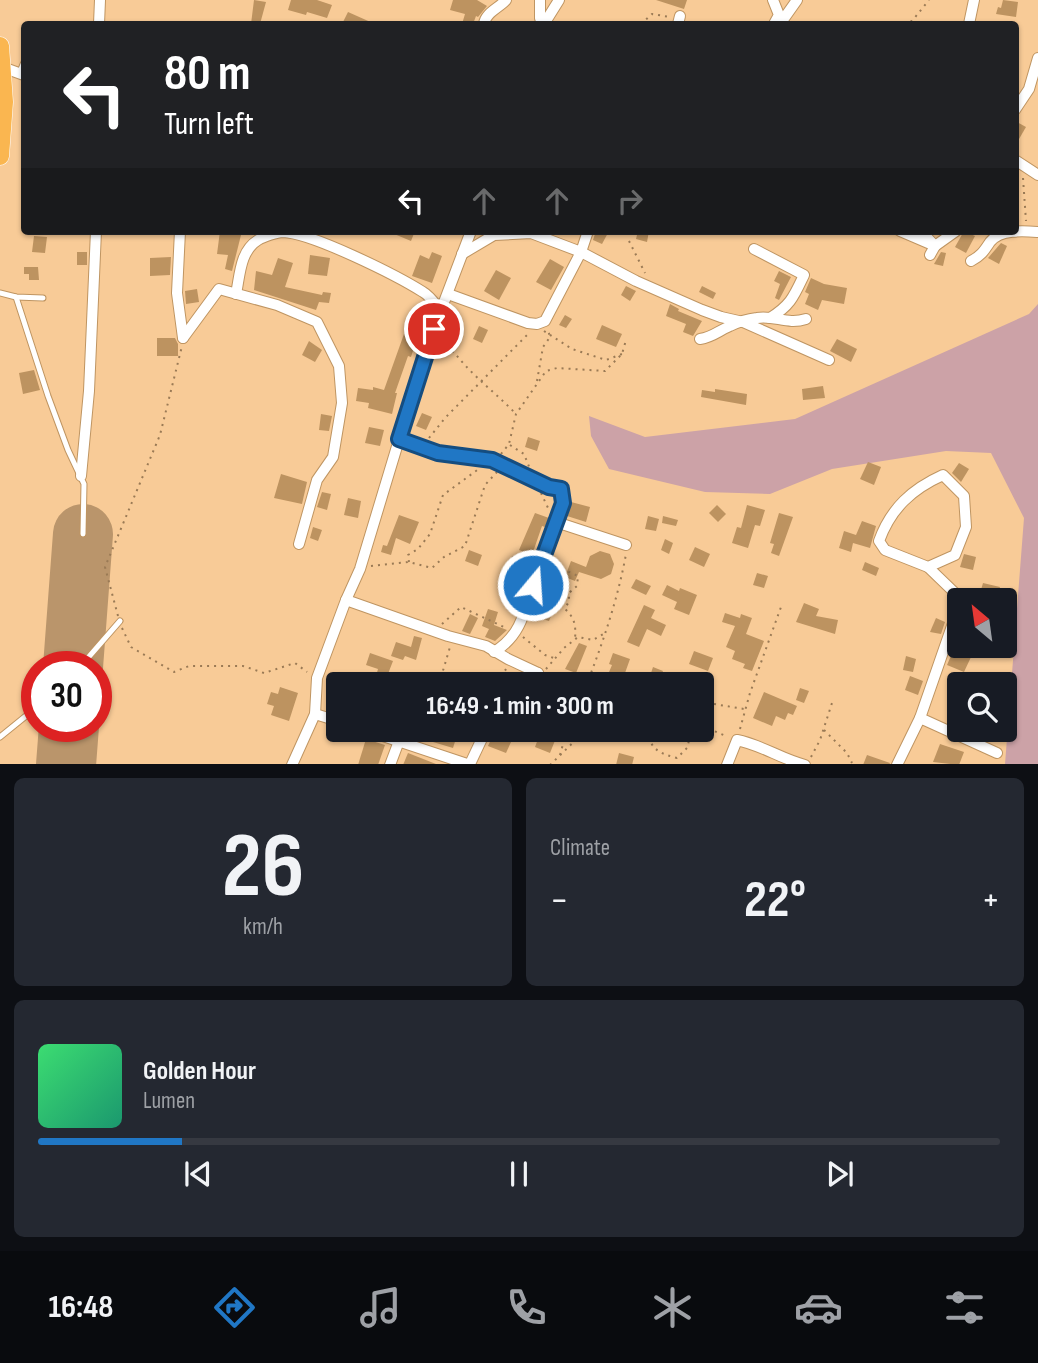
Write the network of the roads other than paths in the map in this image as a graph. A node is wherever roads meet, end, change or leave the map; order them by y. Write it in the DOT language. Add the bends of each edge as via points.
graph roads {
  1 [pos="100,0"];
  2 [pos="506,0"];
  3 [pos="540,0"];
  4 [pos="559,0"];
  5 [pos="773,0"];
  6 [pos="797,0"];
  7 [pos="974,0"];
  8 [pos="99,21"];
  9 [pos="485,21"];
  10 [pos="542,21"];
  11 [pos="545,21"];
  12 [pos="776,21"];
  13 [pos="782,21"];
  14 [pos="970,21"];
  15 [pos="0,46"];
  16 [pos="1038,58"];
  17 [pos="15,72"];
  18 [pos="1019,104"];
  19 [pos="0,156"];
  20 [pos="1020,163"];
  21 [pos="1038,175"];
  22 [pos="96,235"];
  23 [pos="180,235"];
  24 [pos="273,235"];
  25 [pos="295,235"];
  26 [pos="469,235"];
  27 [pos="494,235"];
  28 [pos="536,235"];
  29 [pos="587,235"];
  30 [pos="906,235"];
  31 [pos="923,235"];
  32 [pos="951,235"];
  33 [pos="1010,235"];
  34 [pos="754,249"];
  35 [pos="932,251"];
  36 [pos="581,252"];
  37 [pos="462,254"];
  38 [pos="971,261"];
  39 [pos="0,293"];
  40 [pos="236,294"];
  41 [pos="448,294"];
  42 [pos="16,297"];
  43 [pos="43,298"];
  44 [pos="441,311"];
  45 [pos="771,318"];
  46 [pos="806,319"];
  47 [pos="743,322"];
  48 [pos="700,339"];
  49 [pos="829,360"];
  50 [pos="399,439"];
  51 [pos="81,476"];
  52 [pos="555,522"];
  53 [pos="83,534"];
  54 [pos="299,544"];
  55 [pos="626,545"];
  56 [pos="928,566"];
  57 [pos="950,588"];
  58 [pos="345,600"];
  59 [pos="120,621"];
  60 [pos="947,638"];
  61 [pos="94,651"];
  62 [pos="494,652"];
  63 [pos="536,672"];
  64 [pos="315,713"];
  65 [pos="326,717"];
  66 [pos="920,718"];
  67 [pos="21,720"];
  68 [pos="0,737"];
  69 [pos="399,742"];
  70 [pos="402,742"];
  71 [pos="480,742"];
  72 [pos="997,754"];
  73 [pos="292,764"];
  74 [pos="390,764"];
  75 [pos="470,764"];
  76 [pos="727,764"];
  77 [pos="802,764"];
  78 [pos="897,764"];
  1 -- 8 [label="street"];
  2 -- 9 [label="street"];
  3 -- 10 [label="street"];
  4 -- 11 [label="street"];
  5 -- 12 [label="street" via="779,15"];
  6 -- 13 [label="street"];
  7 -- 14 [label="street"];
  15 -- 17 [label="highway"];
  16 -- 18 [label="street" via="1029,89"];
  17 -- 19 [label="highway" via="4,102"];
  20 -- 21 [label="street"];
  22 -- 51 [label="street"];
  23 -- 40 [label="street" via="177,293 183,338 219,289"];
  24 -- 40 [label="street" via="247,250"];
  25 -- 44 [label="street" via="313,239 425,293"];
  26 -- 37 [label="street"];
  27 -- 37 [label="street"];
  28 -- 36 [label="street"];
  29 -- 36 [label="street"];
  30 -- 35 [label="street"];
  31 -- 35 [label="street"];
  32 -- 35 [label="street"];
  33 -- 38 [label="street" via="996,237 987,251"];
  34 -- 45 [label="street" via="804,275 786,309"];
  36 -- 41 [label="street" via="541,322 528,323"];
  36 -- 47 [label="street" via="651,287"];
  37 -- 41 [label="street"];
  39 -- 42 [label="lane"];
  40 -- 54 [label="street" via="317,322 339,366 342,403 334,457 317,480"];
  41 -- 44 [label="street"];
  42 -- 43 [label="lane"];
  42 -- 51 [label="lane"];
  44 -- 50 [label="street"];
  45 -- 46 [label="street" via="794,323"];
  45 -- 47 [label="street"];
  47 -- 48 [label="street"];
  47 -- 49 [label="street"];
  50 -- 52 [label="street" via="438,453 496,463 561,489 563,503"];
  50 -- 58 [label="street" via="360,569"];
  51 -- 53 [label="lane"];
  52 -- 55 [label="street"];
  52 -- 62 [label="street" via="516,632"];
  56 -- 56 [label="street" via="886,551 879,541 902,501 943,475 964,496 966,527 955,555"];
  56 -- 57 [label="street"];
  58 -- 62 [label="street" via="474,641"];
  58 -- 64 [label="street" via="317,678"];
  59 -- 61 [label="lane"];
  60 -- 66 [label="street"];
  62 -- 63 [label="street"];
  64 -- 65 [label="street"];
  64 -- 73 [label="street"];
  66 -- 72 [label="street"];
  66 -- 78 [label="street"];
  67 -- 68 [label="lane"];
  69 -- 74 [label="street"];
  70 -- 75 [label="street"];
  71 -- 75 [label="street"];
  76 -- 77 [label="street" via="737,740"];
}
